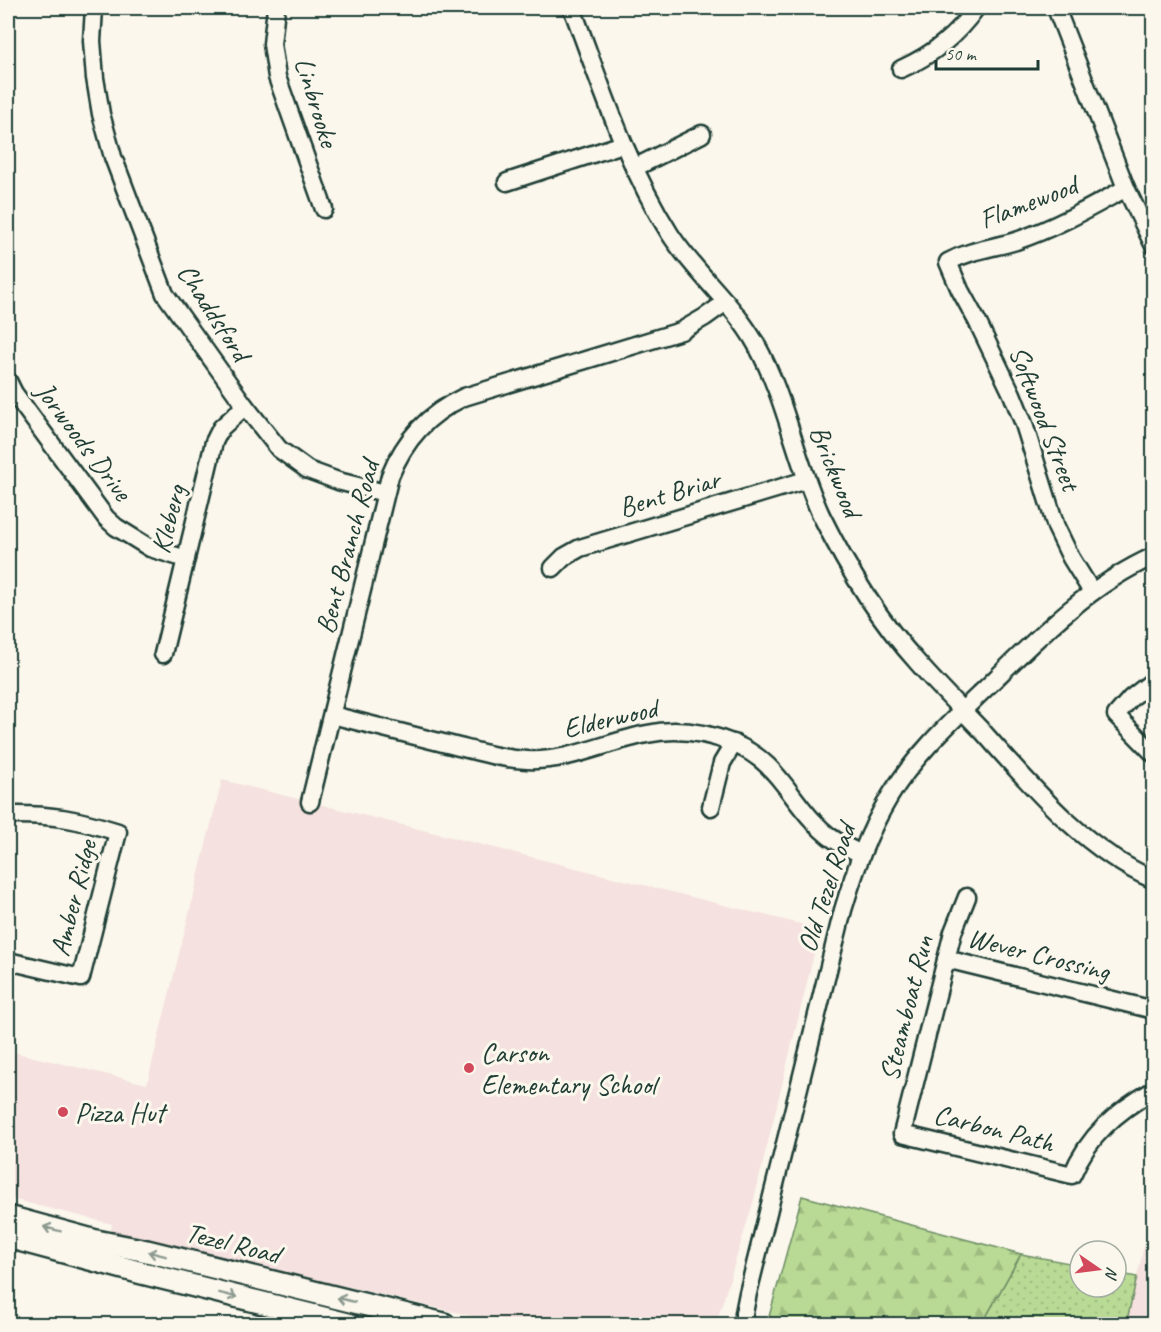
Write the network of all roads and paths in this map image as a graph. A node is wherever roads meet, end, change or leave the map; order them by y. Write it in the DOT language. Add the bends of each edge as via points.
graph roads {
  1 [pos="94,8"];
  2 [pos="276,8"];
  3 [pos="572,8"];
  4 [pos="976,8"];
  5 [pos="1056,8"];
  6 [pos="901,69"];
  7 [pos="702,134"];
  8 [pos="622,144"];
  9 [pos="634,168"];
  10 [pos="507,182"];
  11 [pos="1126,189"];
  12 [pos="324,209"];
  13 [pos="1154,246"];
  14 [pos="948,262"];
  15 [pos="726,302"];
  16 [pos="8,381"];
  17 [pos="245,406"];
  18 [pos="806,480"];
  19 [pos="386,493"];
  20 [pos="1154,556"];
  21 [pos="186,559"];
  22 [pos="553,568"];
  23 [pos="1092,592"];
  24 [pos="163,654"];
  25 [pos="1154,680"];
  26 [pos="963,710"];
  27 [pos="332,715"];
  28 [pos="734,743"];
  29 [pos="1154,754"];
  30 [pos="310,802"];
  31 [pos="711,807"];
  32 [pos="8,815"];
  33 [pos="861,854"];
  34 [pos="1154,880"];
  35 [pos="967,897"];
  36 [pos="946,959"];
  37 [pos="8,961"];
  38 [pos="1154,1010"];
  39 [pos="1154,1090"];
  40 [pos="902,1134"];
  41 [pos="8,1217"];
  42 [pos="8,1237"];
  43 [pos="286,1317"];
  44 [pos="741,1321"];
  45 [pos="348,1324"];
  46 [pos="444,1324"];
  1 -- 17 [label="street, Chaddsford" via="92,41 100,114 157,276 165,294"];
  2 -- 12 [label="street, Linbrooke" via="272,44 277,77"];
  3 -- 8 [label="street, Brickwood"];
  4 -- 6 [label="street" via="945,44"];
  5 -- 11 [label="street"];
  7 -- 9 [label="street"];
  8 -- 9 [label="street, Brickwood"];
  8 -- 10 [label="street"];
  9 -- 15 [label="street, Brickwood" via="672,238"];
  11 -- 13 [label="street"];
  11 -- 14 [label="street, Flamewood" via="1057,226 962,254"];
  14 -- 23 [label="street, Softwood Street" via="1016,404 1056,527"];
  15 -- 18 [label="street, Brickwood" via="765,361"];
  15 -- 19 [label="street, Bent Branch Road" via="681,331 449,404 410,438 396,459"];
  16 -- 21 [label="street, Jorwoods Drive" via="106,518 138,542"];
  17 -- 19 [label="street, Chaddsford" via="279,449 308,470"];
  17 -- 21 [label="street, Kleberg" via="221,428 214,442"];
  18 -- 22 [label="street, Bent Briar" via="580,548"];
  18 -- 26 [label="street, Brickwood" via="866,596 916,661"];
  19 -- 27 [label="street, Bent Branch Road"];
  20 -- 23 [label="street, Old Tezel Road"];
  21 -- 24 [label="street, Kleberg"];
  23 -- 26 [label="street, Old Tezel Road" via="1058,618"];
  25 -- 29 [label="street" via="1116,715"];
  26 -- 33 [label="street, Old Tezel Road" via="912,764 890,796"];
  26 -- 34 [label="street, Brickwood" via="1079,832 1118,862"];
  27 -- 28 [label="street, Elderwood" via="495,756 527,760 567,756 661,732 700,734"];
  27 -- 30 [label="street, Bent Branch Road"];
  28 -- 31 [label="street" via="722,764"];
  28 -- 33 [label="street, Elderwood" via="761,759 823,831"];
  32 -- 37 [label="street, Amber Ridge" via="59,816 118,832 81,978"];
  33 -- 44 [label="street, Old Tezel Road" via="843,909"];
  35 -- 36 [label="street, Steamboat Run"];
  36 -- 38 [label="street, Wever Crossing"];
  36 -- 40 [label="street, Steamboat Run"];
  39 -- 40 [label="street, Carbon Path" via="1101,1128 1072,1175"];
  46 -- 41 [label="main road, Tezel Road, one-way"];
  42 -- 43 [label="main road, Tezel Road, one-way"];
  43 -- 45 [label="main road, Tezel Road"];
}
